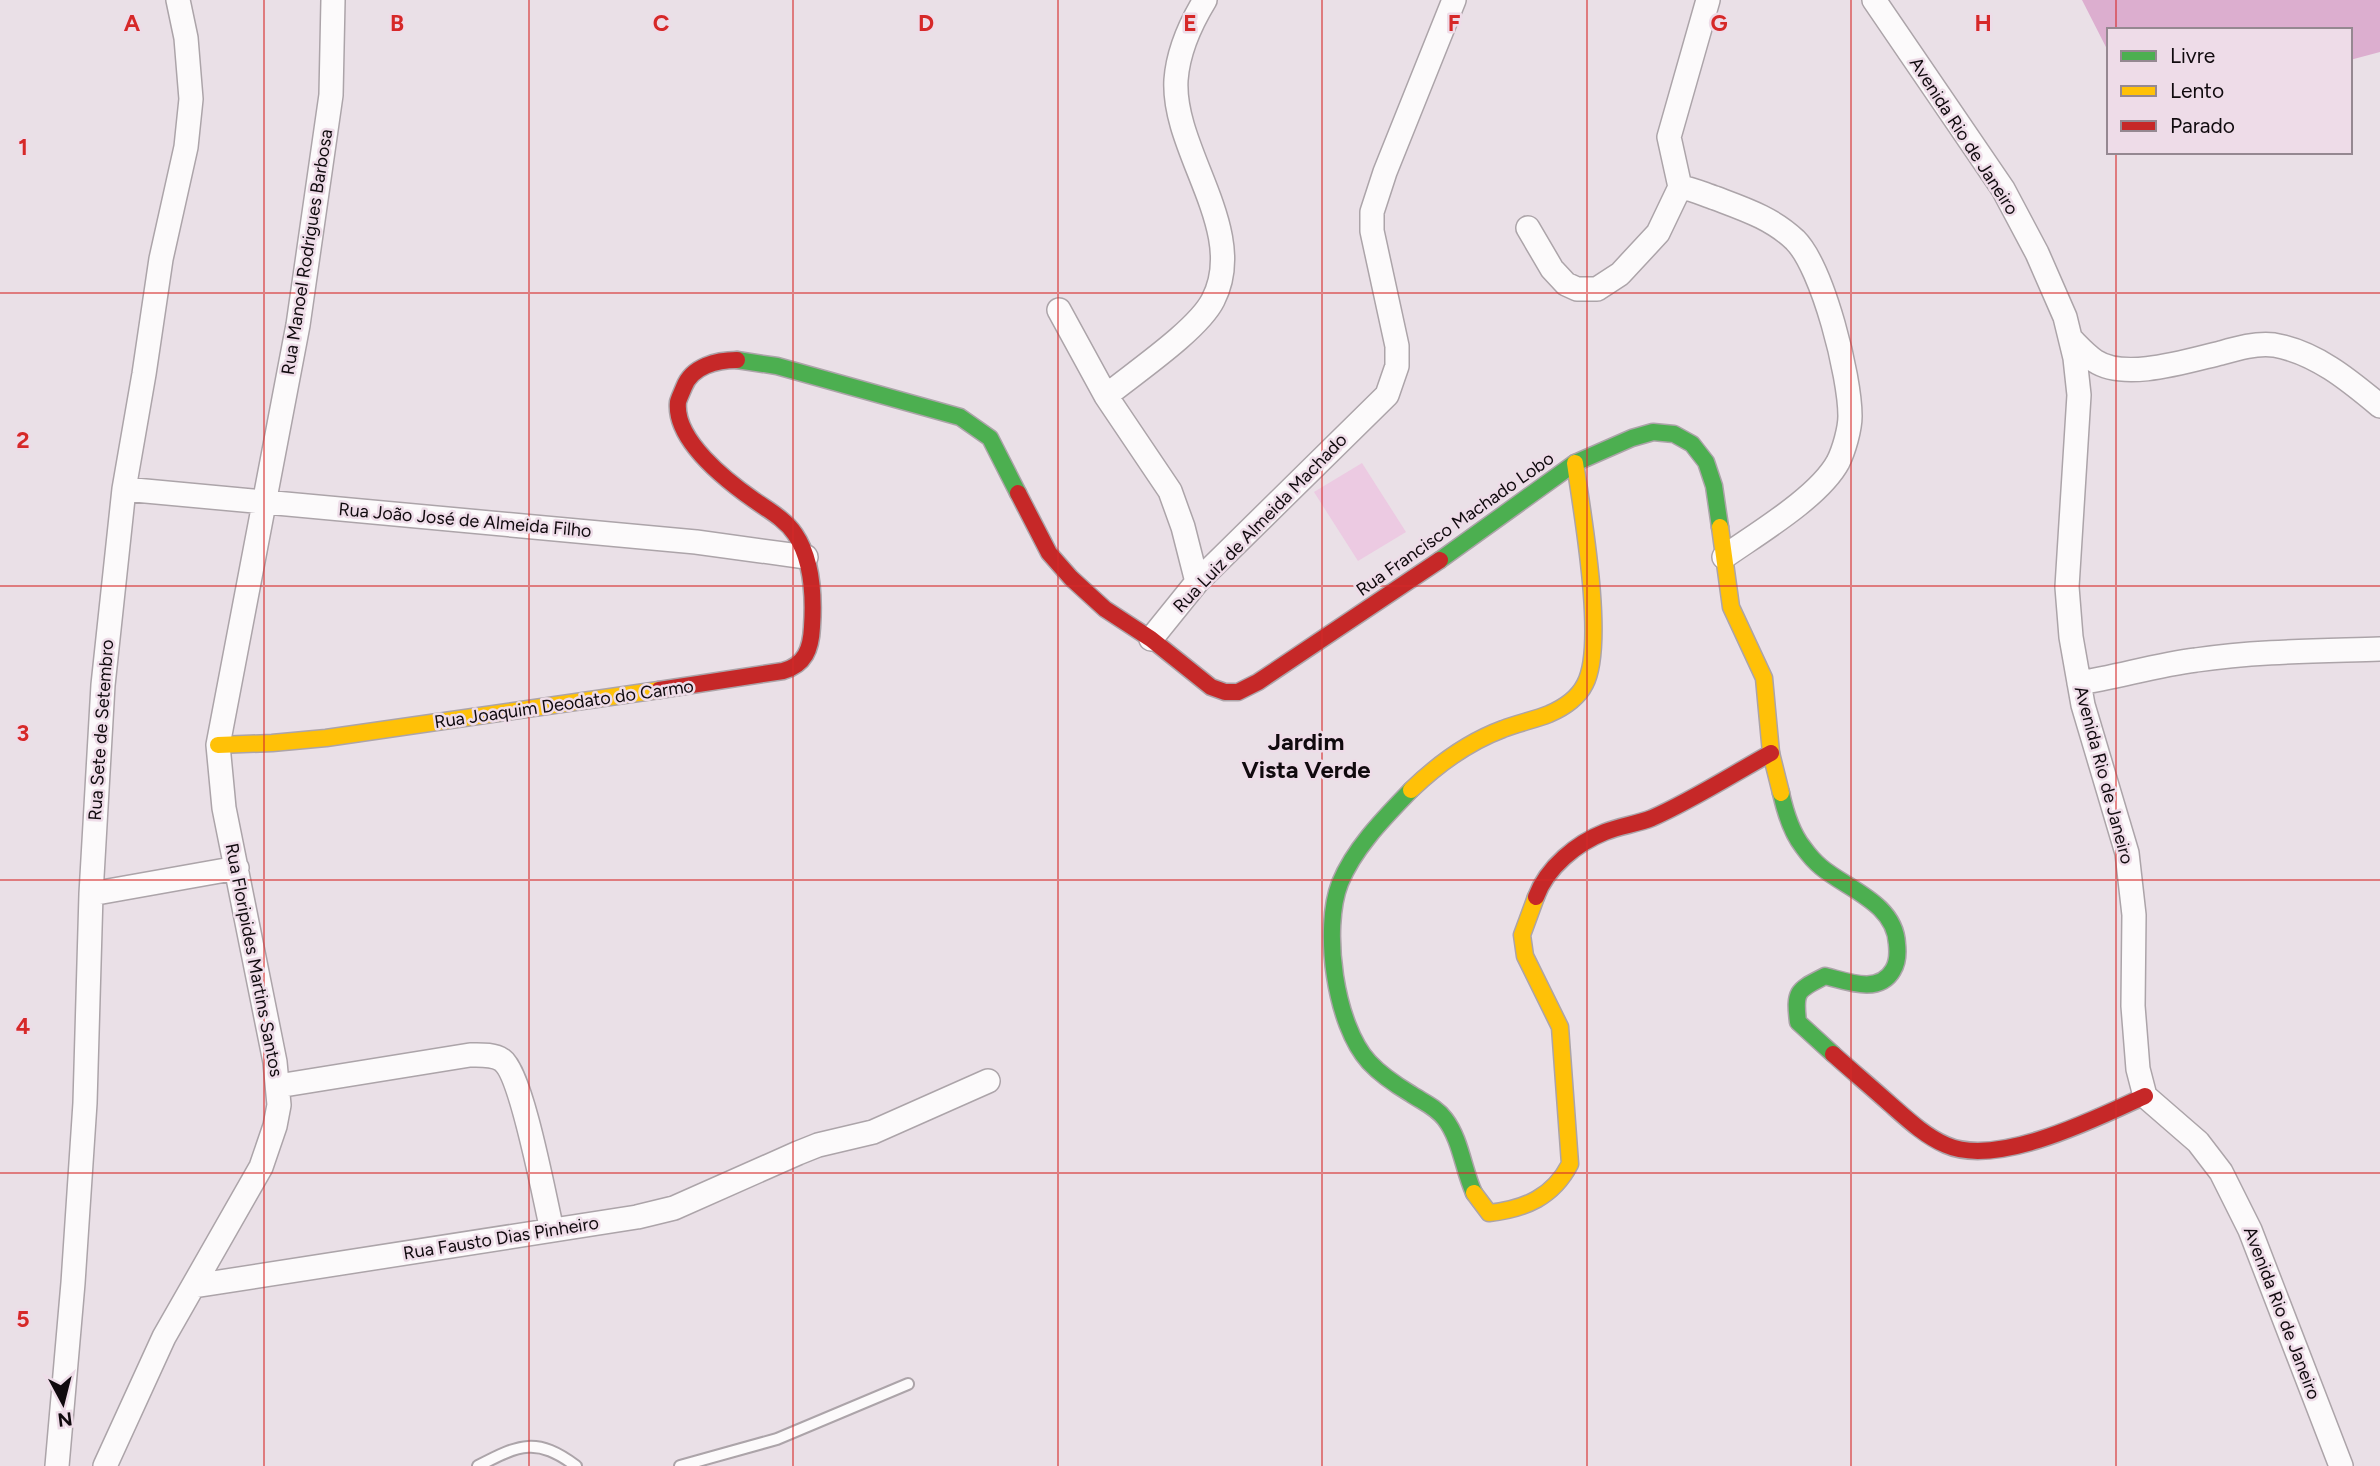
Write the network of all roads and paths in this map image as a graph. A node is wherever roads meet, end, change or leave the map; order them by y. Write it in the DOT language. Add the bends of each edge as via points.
graph roads {
  1 [pos="178,0"];
  2 [pos="333,0"];
  3 [pos="1205,0"];
  4 [pos="1454,0"];
  5 [pos="1708,0"];
  6 [pos="1874,0"];
  7 [pos="1680,187"];
  8 [pos="1528,228"];
  9 [pos="1059,310"];
  10 [pos="2071,339"];
  11 [pos="1106,396"];
  12 [pos="2380,406"];
  13 [pos="1576,463"];
  14 [pos="124,489"];
  15 [pos="265,501"];
  16 [pos="806,557"];
  17 [pos="1724,557"];
  18 [pos="1197,582"];
  19 [pos="1151,639"];
  20 [pos="2380,649"];
  21 [pos="2079,683"];
  22 [pos="218,745"];
  23 [pos="1771,753"];
  24 [pos="237,867"];
  25 [pos="91,894"];
  26 [pos="988,1081"];
  27 [pos="278,1086"];
  28 [pos="2145,1097"];
  29 [pos="552,1230"];
  30 [pos="194,1286"];
  31 [pos="908,1384"];
  32 [pos="57,1466"];
  33 [pos="105,1466"];
  34 [pos="478,1466"];
  35 [pos="576,1466"];
  36 [pos="680,1466"];
  37 [pos="2341,1466"];
  1 -- 14 [label="street, Rua Sete de Setembro" via="191,99 186,147 161,259"];
  2 -- 15 [label="street, Rua Manoel Rodrigues Barbosa" via="331,95 321,173"];
  3 -- 11 [label="street" via="1186,37 1176,78 1177,100 1218,226 1223,276 1201,318"];
  4 -- 18 [label="street, Rua Luiz de Almeida Machado" via="1373,212 1372,232 1397,346 1397,366 1387,395"];
  5 -- 7 [label="street" via="1669,137"];
  6 -- 10 [label="street, Avenida Rio de Janeiro" via="2003,189 2043,266"];
  7 -- 8 [label="street" via="1658,233 1620,274 1597,289 1566,284"];
  7 -- 17 [label="street" via="1752,211 1797,242 1824,293 1849,393 1845,441 1827,480"];
  9 -- 11 [label="street"];
  10 -- 12 [label="street" via="2095,361 2113,369 2147,369 2248,346 2272,345 2332,368"];
  10 -- 21 [label="street, Avenida Rio de Janeiro" via="2079,395 2067,587"];
  11 -- 18 [label="street" via="1170,491"];
  13 -- 17 [label="street, Rua Francisco Machado Lobo" via="1653,432 1674,434 1692,444 1706,462 1714,486"];
  13 -- 19 [label="street, Rua Francisco Machado Lobo" via="1406,584 1238,692 1211,687"];
  13 -- 23 [label="street" via="1590,587 1593,667 1586,684 1572,700 1547,715 1472,743 1426,777 1353,857 1339,884 1334,915 1334,961 1347,1027 1381,1075 1447,1119 1475,1195 1489,1213 1539,1201 1566,1175 1570,1164 1560,1027 1523,945 1524,926 1539,888 1563,858 1585,841 1651,818"];
  14 -- 15 [label="street, Rua João José de Almeida Filho"];
  14 -- 25 [label="street, Rua Sete de Setembro" via="103,685"];
  15 -- 16 [label="street, Rua João José de Almeida Filho" via="696,542"];
  15 -- 22 [label="street, Rua Floripides Martins Santos"];
  16 -- 19 [label="street" via="788,524 708,463 682,426 678,407 682,387 692,373 708,364 727,360 769,364 960,416 977,426 990,438 1049,553 1105,609"];
  16 -- 22 [label="street, Rua Joaquim Deodato do Carmo" via="813,632 801,662 785,670 295,742"];
  17 -- 23 [label="street, Rua Francisco Machado Lobo" via="1731,607 1764,678"];
  18 -- 19 [label="street, Rua Luiz de Almeida Machado"];
  20 -- 21 [label="street" via="2198,659"];
  21 -- 28 [label="street, Avenida Rio de Janeiro" via="2127,853 2134,915 2136,1050"];
  22 -- 24 [label="street, Rua Floripides Martins Santos" via="224,808"];
  23 -- 28 [label="street, Rua Francisco Machado Lobo" via="1786,814 1801,845 1821,867 1885,913 1897,938 1894,969 1878,983 1862,985 1825,976 1803,987 1797,997 1797,1013 1804,1029 1905,1116 1940,1143 1957,1149 1978,1152 2026,1144"];
  24 -- 25 [label="street"];
  24 -- 27 [label="street, Rua Floripides Martins Santos"];
  25 -- 32 [label="street, Rua Sete de Setembro" via="85,1103"];
  26 -- 29 [label="street, Rua Fausto Dias Pinheiro" via="873,1132 797,1153 674,1208"];
  27 -- 29 [label="street" via="470,1055 503,1060 523,1105"];
  27 -- 30 [label="street, Rua Floripides Martins Santos" via="275,1126 261,1167"];
  28 -- 37 [label="street, Avenida Rio de Janeiro" via="2198,1142 2221,1172 2250,1230"];
  29 -- 30 [label="street, Rua Fausto Dias Pinheiro"];
  30 -- 33 [label="street, Rua Floripides Martins Santos" via="164,1337"];
  31 -- 36 [label="lane" via="777,1438"];
  34 -- 35 [label="lane" via="524,1447 544,1446"];
}
